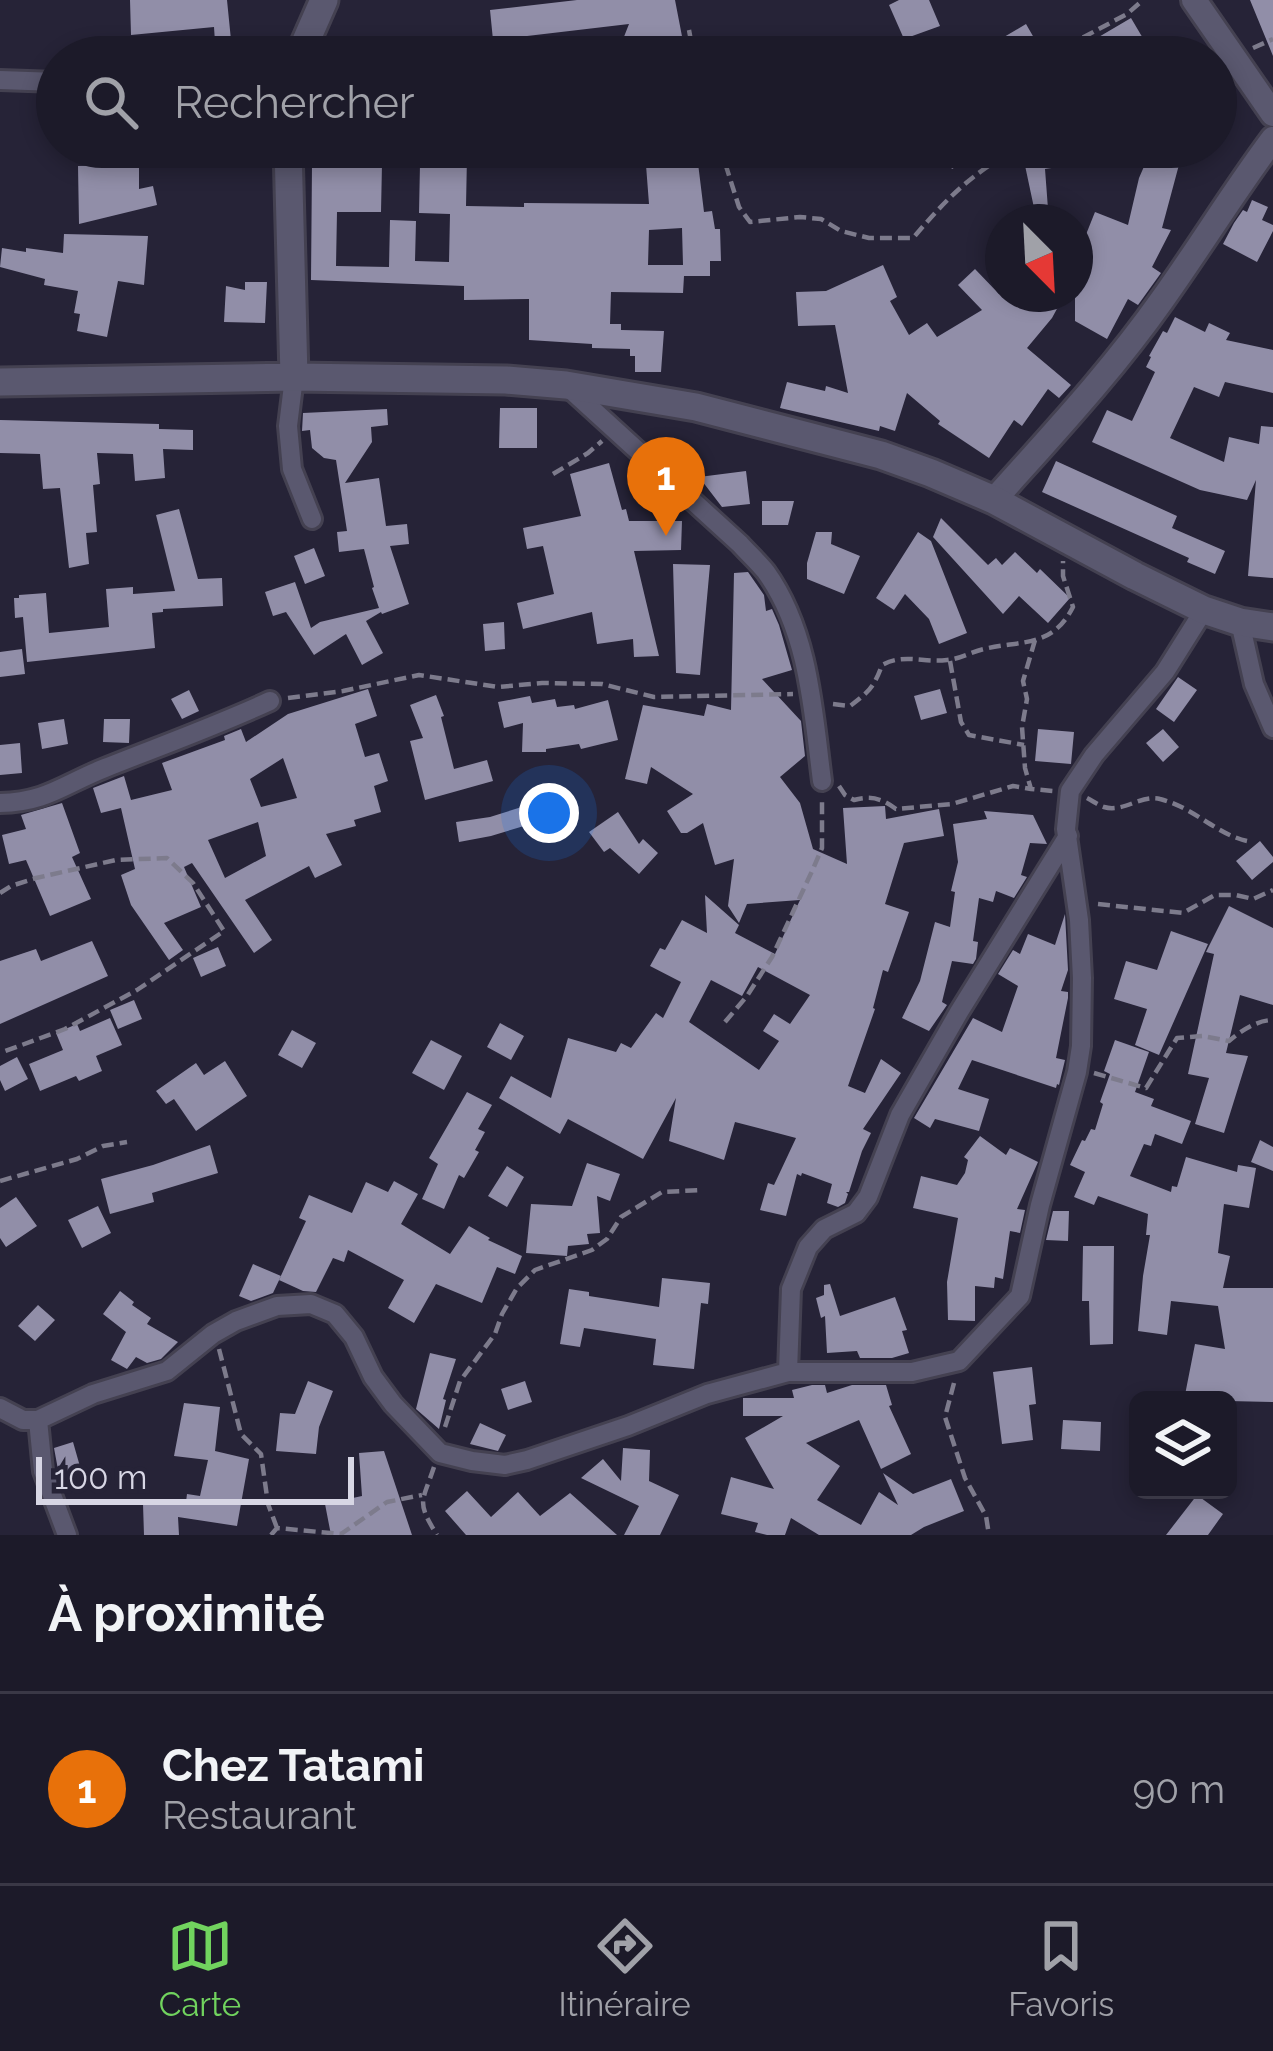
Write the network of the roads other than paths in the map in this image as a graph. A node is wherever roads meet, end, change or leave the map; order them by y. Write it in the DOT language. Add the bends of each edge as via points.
graph roads {
  1 [pos="324,0"];
  2 [pos="1194,0"];
  3 [pos="308,36"];
  4 [pos="1219,36"];
  5 [pos="1237,62"];
  6 [pos="0,80"];
  7 [pos="36,81"];
  8 [pos="1273,114"];
  9 [pos="1273,139"];
  10 [pos="289,168"];
  11 [pos="294,377"];
  12 [pos="0,382"];
  13 [pos="566,385"];
  14 [pos="994,500"];
  15 [pos="313,519"];
  16 [pos="1204,610"];
  17 [pos="1240,622"];
  18 [pos="1273,627"];
  19 [pos="1263,687"];
  20 [pos="270,701"];
  21 [pos="1273,728"];
  22 [pos="822,781"];
  23 [pos="0,802"];
  24 [pos="1068,836"];
  25 [pos="788,1372"];
  26 [pos="0,1408"];
  27 [pos="38,1420"];
  28 [pos="68,1535"];
  1 -- 3 [label="main road"];
  2 -- 4 [label="street"];
  5 -- 8 [label="street"];
  6 -- 7 [label="street"];
  9 -- 14 [label="street" via="1162,302"];
  10 -- 11 [label="main road"];
  11 -- 12 [label="main road"];
  11 -- 13 [label="main road"];
  11 -- 15 [label="street" via="292,469"];
  13 -- 14 [label="main road" via="822,439"];
  13 -- 22 [label="street" via="765,572 799,642"];
  14 -- 16 [label="main road"];
  16 -- 17 [label="main road"];
  16 -- 24 [label="street" via="1070,791"];
  17 -- 18 [label="main road"];
  17 -- 19 [label="street"];
  19 -- 21 [label="street"];
  20 -- 23 [label="street" via="61,791"];
  24 -- 25 [label="street" via="899,1115 868,1198 808,1246 791,1289"];
  24 -- 25 [label="street" via="1081,1046 1020,1296 959,1361 912,1372"];
  25 -- 27 [label="street" via="526,1460 472,1461 440,1453 393,1404 334,1314 311,1304 277,1306 214,1334 167,1371"];
  26 -- 27 [label="street"];
  27 -- 28 [label="street" via="43,1471"];
}
